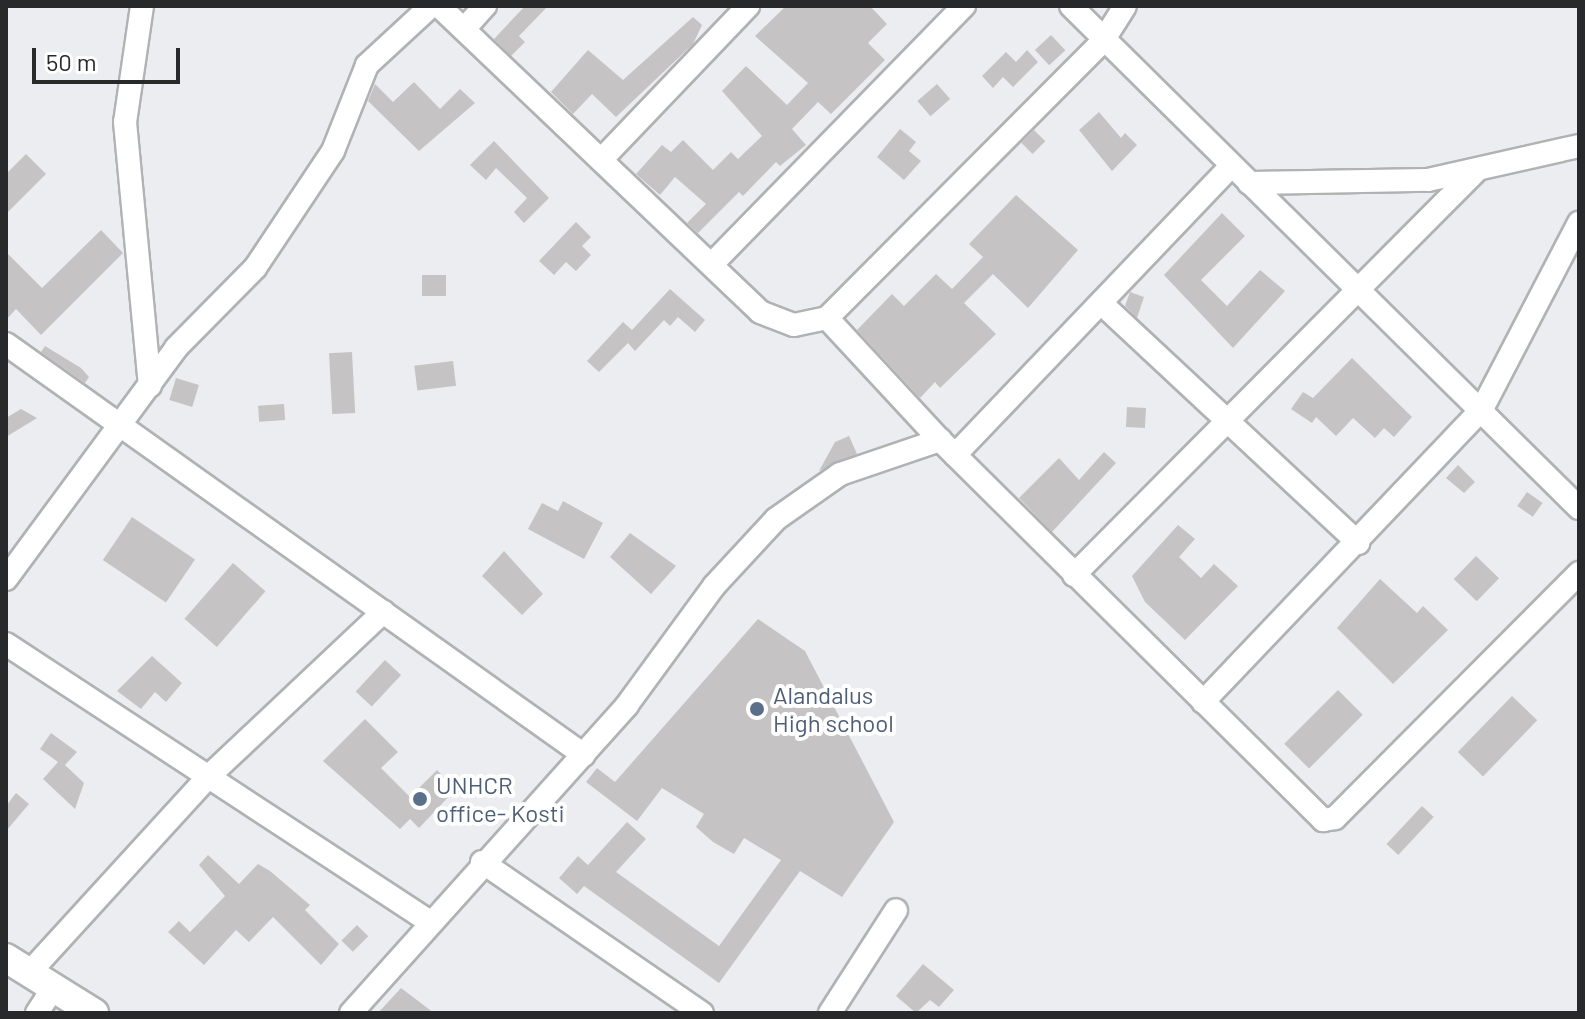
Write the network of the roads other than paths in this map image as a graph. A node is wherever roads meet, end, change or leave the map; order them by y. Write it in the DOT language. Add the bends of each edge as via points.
graph roads {
  1 [pos="142,6"];
  2 [pos="431,6"];
  3 [pos="439,6"];
  4 [pos="485,6"];
  5 [pos="748,6"];
  6 [pos="964,6"];
  7 [pos="1071,6"];
  8 [pos="1125,6"];
  9 [pos="465,28"];
  10 [pos="1103,41"];
  11 [pos="1579,146"];
  12 [pos="601,160"];
  13 [pos="1230,167"];
  14 [pos="1475,172"];
  15 [pos="1249,183"];
  16 [pos="1579,223"];
  17 [pos="712,264"];
  18 [pos="1356,287"];
  19 [pos="1101,303"];
  20 [pos="827,318"];
  21 [pos="6,344"];
  22 [pos="150,387"];
  23 [pos="1482,409"];
  24 [pos="1225,421"];
  25 [pos="120,425"];
  26 [pos="948,448"];
  27 [pos="1579,508"];
  28 [pos="1358,543"];
  29 [pos="1579,573"];
  30 [pos="1074,575"];
  31 [pos="6,579"];
  32 [pos="383,612"];
  33 [pos="6,644"];
  34 [pos="1203,702"];
  35 [pos="584,755"];
  36 [pos="208,777"];
  37 [pos="482,862"];
  38 [pos="896,910"];
  39 [pos="430,922"];
  40 [pos="18,965"];
  41 [pos="53,988"];
  42 [pos="37,1013"];
  43 [pos="94,1013"];
  44 [pos="351,1013"];
  45 [pos="702,1013"];
  46 [pos="830,1013"];
  1 -- 22 [label="street" via="125,122"];
  2 -- 22 [label="street" via="367,65 333,151 309,191 255,268 176,348"];
  3 -- 9 [label="street"];
  4 -- 9 [label="street"];
  5 -- 12 [label="street"];
  6 -- 17 [label="street"];
  7 -- 10 [label="street"];
  8 -- 10 [label="street"];
  9 -- 12 [label="street"];
  10 -- 13 [label="street"];
  10 -- 20 [label="street"];
  11 -- 14 [label="street"];
  12 -- 17 [label="street"];
  13 -- 15 [label="street"];
  13 -- 19 [label="street"];
  14 -- 15 [label="street" via="1342,186"];
  14 -- 18 [label="street"];
  15 -- 18 [label="street"];
  16 -- 23 [label="street"];
  17 -- 20 [label="street" via="775,321 794,325"];
  18 -- 23 [label="street"];
  18 -- 24 [label="street"];
  19 -- 24 [label="street"];
  19 -- 26 [label="street"];
  20 -- 26 [label="street"];
  21 -- 25 [label="street"];
  22 -- 25 [label="street"];
  23 -- 27 [label="street"];
  23 -- 28 [label="street"];
  24 -- 28 [label="street"];
  24 -- 30 [label="street"];
  25 -- 31 [label="street"];
  25 -- 32 [label="street"];
  26 -- 30 [label="street"];
  26 -- 35 [label="street" via="840,474 776,519 714,586"];
  28 -- 34 [label="street"];
  29 -- 34 [label="street" via="1330,820 1313,814"];
  30 -- 34 [label="street"];
  32 -- 35 [label="street"];
  32 -- 36 [label="street"];
  33 -- 36 [label="street"];
  35 -- 37 [label="street"];
  36 -- 39 [label="street"];
  36 -- 40 [label="street"];
  37 -- 39 [label="street"];
  37 -- 45 [label="street"];
  38 -- 46 [label="street"];
  39 -- 44 [label="street"];
  40 -- 41 [label="main road"];
  41 -- 42 [label="street"];
  41 -- 43 [label="main road"];
}
